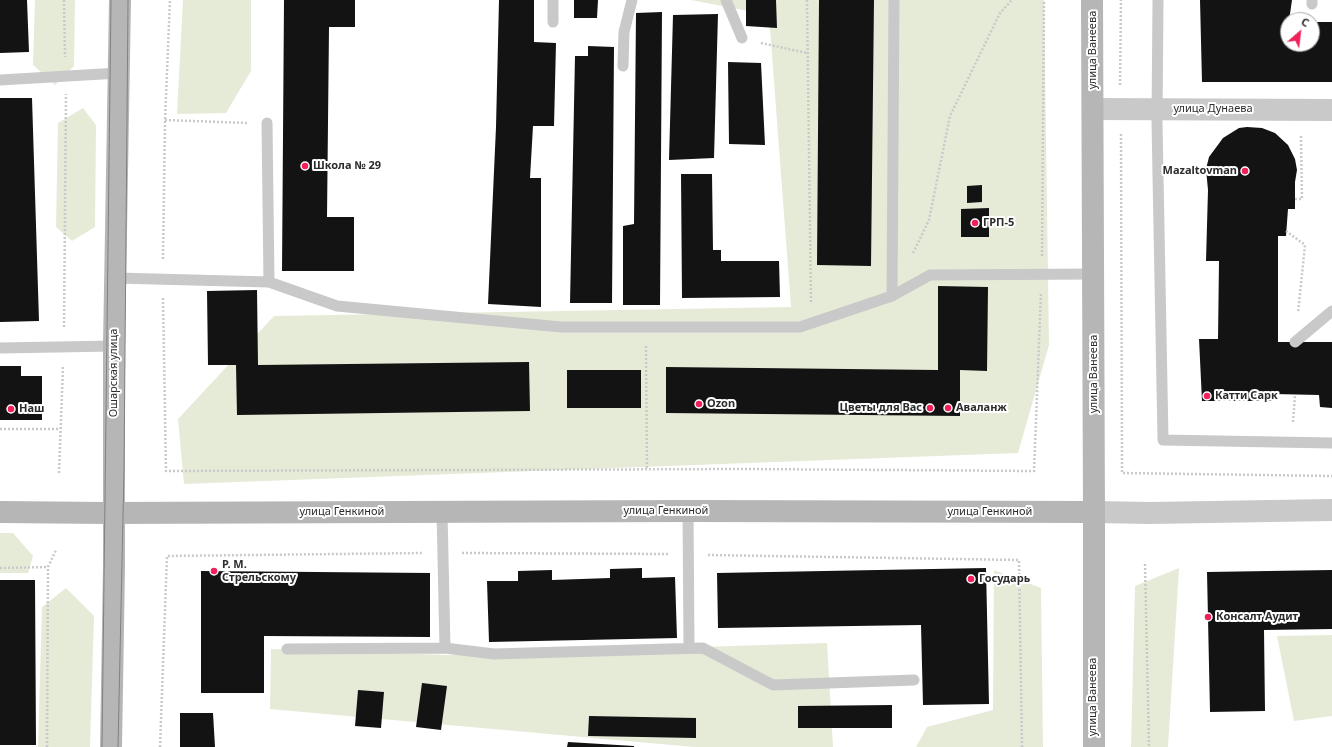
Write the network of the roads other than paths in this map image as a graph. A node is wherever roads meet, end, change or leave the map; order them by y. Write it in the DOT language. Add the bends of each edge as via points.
graph roads {
  1 [pos="120,0"];
  2 [pos="553,0"];
  3 [pos="632,0"];
  4 [pos="726,0"];
  5 [pos="894,0"];
  6 [pos="1092,0"];
  7 [pos="1158,0"];
  8 [pos="553,22"];
  9 [pos="742,38"];
  10 [pos="623,66"];
  11 [pos="119,73"];
  12 [pos="0,80"];
  13 [pos="1093,109"];
  14 [pos="1157,109"];
  15 [pos="1332,110"];
  16 [pos="267,123"];
  17 [pos="1094,274"];
  18 [pos="116,278"];
  19 [pos="269,282"];
  20 [pos="892,296"];
  21 [pos="1332,311"];
  22 [pos="1295,342"];
  23 [pos="114,346"];
  24 [pos="0,348"];
  25 [pos="1332,443"];
  26 [pos="1332,510"];
  27 [pos="442,511"];
  28 [pos="688,511"];
  29 [pos="0,512"];
  30 [pos="1094,512"];
  31 [pos="114,513"];
  32 [pos="445,648"];
  33 [pos="689,648"];
  34 [pos="287,649"];
  35 [pos="914,680"];
  36 [pos="111,747"];
  37 [pos="1094,747"];
  1 -- 11 [label="street, Ошарская улица"];
  2 -- 8 [label="lane"];
  3 -- 10 [label="lane" via="624,32"];
  4 -- 9 [label="lane"];
  5 -- 20 [label="lane"];
  6 -- 13 [label="street, улица Ванеева"];
  7 -- 14 [label="lane"];
  11 -- 12 [label="lane"];
  11 -- 18 [label="street, Ошарская улица"];
  13 -- 14 [label="street, улица Дунаева"];
  13 -- 17 [label="street, улица Ванеева"];
  14 -- 15 [label="street, улица Дунаева"];
  14 -- 25 [label="lane" via="1163,440"];
  16 -- 19 [label="lane"];
  17 -- 20 [label="lane" via="930,275"];
  17 -- 30 [label="street, улица Ванеева"];
  18 -- 19 [label="lane"];
  18 -- 23 [label="street, Ошарская улица"];
  19 -- 20 [label="lane" via="337,306 561,327 800,327"];
  21 -- 22 [label="lane"];
  23 -- 24 [label="lane"];
  23 -- 31 [label="street, Ошарская улица"];
  26 -- 30 [label="street, улица Генкиной"];
  27 -- 28 [label="street, улица Генкиной"];
  27 -- 31 [label="street, улица Генкиной"];
  27 -- 32 [label="lane"];
  28 -- 30 [label="street, улица Генкиной"];
  28 -- 33 [label="lane"];
  29 -- 31 [label="street, улица Генкиной"];
  30 -- 37 [label="street, улица Ванеева"];
  31 -- 36 [label="street, Ошарская улица"];
  32 -- 33 [label="lane" via="494,654"];
  32 -- 34 [label="lane"];
  33 -- 35 [label="lane" via="703,648 773,685"];
}
